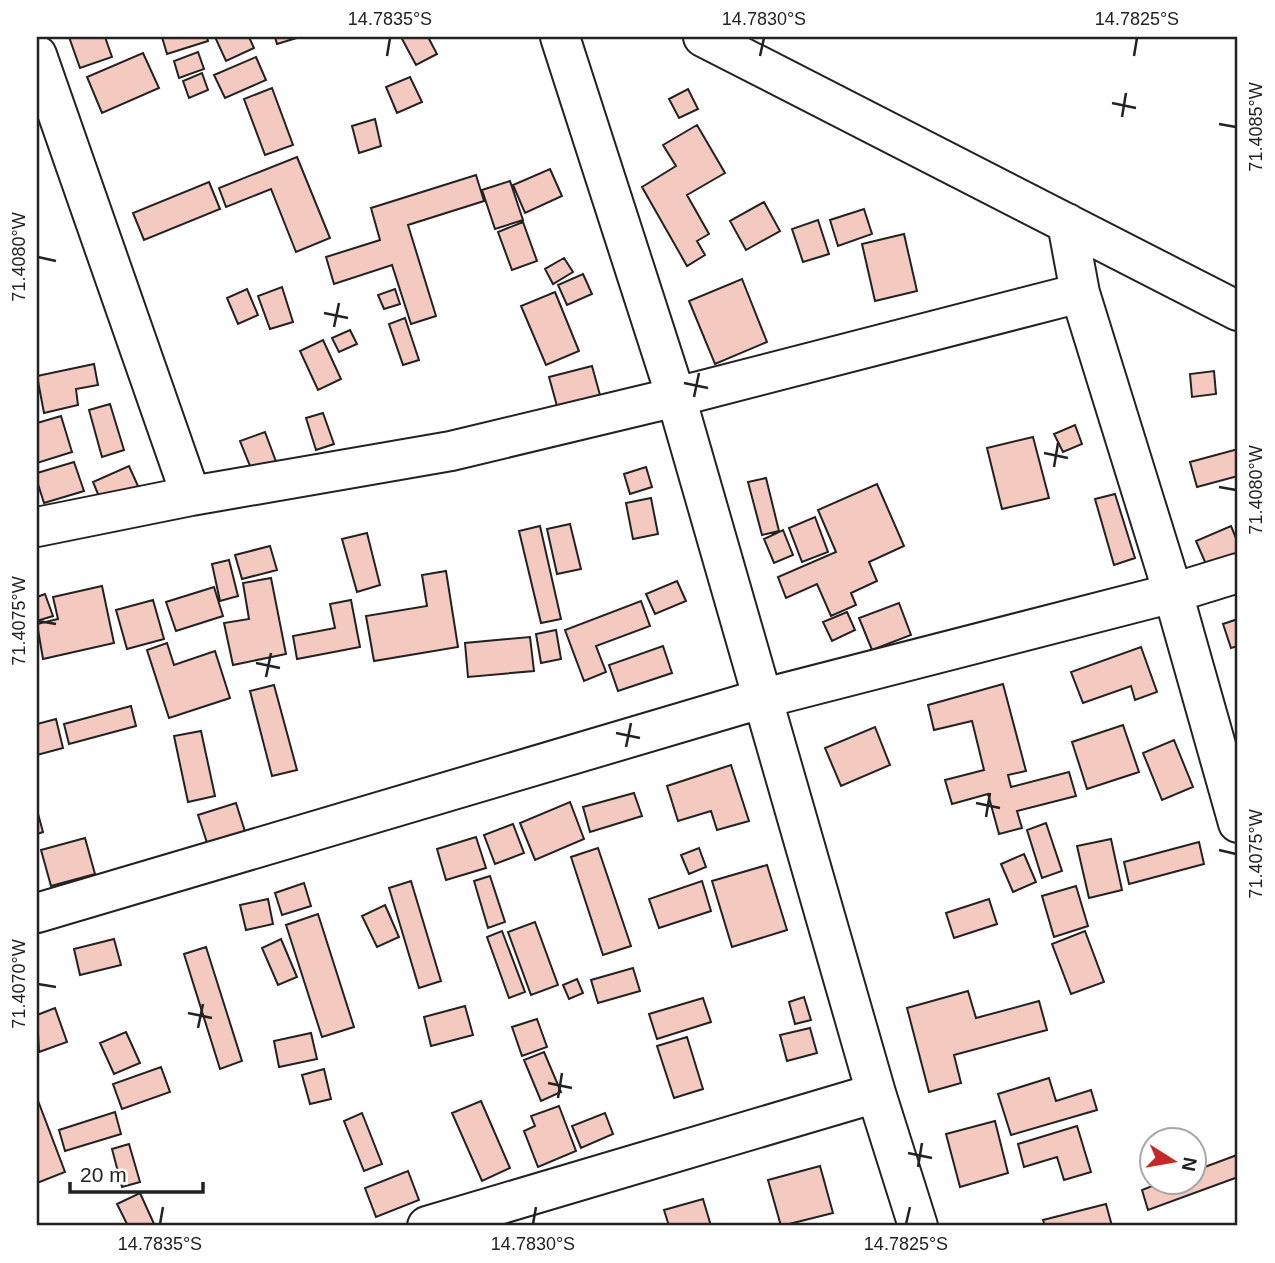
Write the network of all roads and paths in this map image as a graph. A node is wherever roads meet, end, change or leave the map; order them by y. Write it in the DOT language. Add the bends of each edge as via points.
graph roads {
  1 [pos="560,37"];
  2 [pos="703,37"];
  3 [pos="37,54"];
  4 [pos="1067,223"];
  5 [pos="1080,293"];
  6 [pos="1238,311"];
  7 [pos="676,397"];
  8 [pos="191,496"];
  9 [pos="37,527"];
  10 [pos="1238,573"];
  11 [pos="1173,593"];
  12 [pos="764,698"];
  13 [pos="1238,823"];
  14 [pos="37,913"];
  15 [pos="876,1093"];
  16 [pos="427,1226"];
  17 [pos="918,1226"];
  1 -- 7 [label="street"];
  2 -- 4 [label="street"];
  3 -- 8 [label="street"];
  4 -- 5 [label="street"];
  4 -- 6 [label="street"];
  5 -- 7 [label="street"];
  5 -- 11 [label="street"];
  7 -- 8 [label="street" via="451,451"];
  7 -- 12 [label="street"];
  8 -- 9 [label="street"];
  10 -- 11 [label="street"];
  11 -- 12 [label="street"];
  11 -- 13 [label="street"];
  12 -- 14 [label="street"];
  12 -- 15 [label="street"];
  15 -- 16 [label="street"];
  15 -- 17 [label="street"];
}
